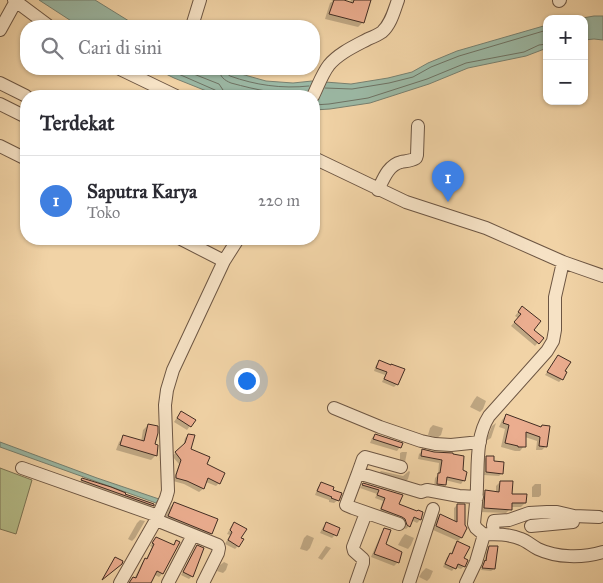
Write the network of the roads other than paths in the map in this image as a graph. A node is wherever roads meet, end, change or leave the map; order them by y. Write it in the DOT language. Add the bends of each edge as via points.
graph roads {
  1 [pos="15,0"];
  2 [pos="200,0"];
  3 [pos="398,0"];
  4 [pos="41,20"];
  5 [pos="194,20"];
  6 [pos="0,30"];
  7 [pos="132,75"];
  8 [pos="0,83"];
  9 [pos="164,90"];
  10 [pos="316,90"];
  11 [pos="20,93"];
  12 [pos="0,104"];
  13 [pos="20,114"];
  14 [pos="418,126"];
  15 [pos="0,146"];
  16 [pos="20,156"];
  17 [pos="320,161"];
  18 [pos="378,190"];
  19 [pos="201,245"];
  20 [pos="234,245"];
  21 [pos="224,261"];
  22 [pos="563,262"];
  23 [pos="603,276"];
  24 [pos="334,408"];
  25 [pos="480,442"];
  26 [pos="400,467"];
  27 [pos="22,468"];
  28 [pos="358,473"];
  29 [pos="477,497"];
  30 [pos="433,509"];
  31 [pos="366,513"];
  32 [pos="599,517"];
  33 [pos="157,518"];
  34 [pos="573,522"];
  35 [pos="398,524"];
  36 [pos="531,526"];
  37 [pos="488,534"];
  38 [pos="193,535"];
  39 [pos="603,552"];
  40 [pos="120,583"];
  41 [pos="168,583"];
  42 [pos="203,583"];
  43 [pos="356,583"];
  44 [pos="409,583"];
  45 [pos="466,583"];
  1 -- 4 [label="street"];
  1 -- 6 [label="street"];
  2 -- 5 [label="street"];
  3 -- 10 [label="street" via="387,27 329,64"];
  7 -- 9 [label="street"];
  8 -- 11 [label="street"];
  12 -- 13 [label="street"];
  14 -- 18 [label="street" via="416,158 396,163 390,168"];
  15 -- 16 [label="street"];
  17 -- 18 [label="street"];
  18 -- 22 [label="street" via="486,228"];
  19 -- 21 [label="street"];
  20 -- 21 [label="street"];
  21 -- 33 [label="street" via="167,390 168,491"];
  22 -- 23 [label="street"];
  22 -- 25 [label="street" via="555,297 553,341 489,416"];
  24 -- 25 [label="street" via="421,441 451,445"];
  25 -- 29 [label="street"];
  26 -- 28 [label="street" via="365,457"];
  27 -- 33 [label="street"];
  28 -- 29 [label="street" via="421,492 427,490"];
  28 -- 31 [label="street" via="346,505"];
  29 -- 37 [label="street" via="474,524"];
  30 -- 44 [label="street"];
  31 -- 35 [label="street"];
  31 -- 43 [label="street" via="353,547 363,559"];
  32 -- 37 [label="street" via="557,512 529,513 494,521"];
  33 -- 38 [label="street"];
  33 -- 40 [label="street"];
  34 -- 36 [label="street"];
  37 -- 39 [label="street" via="523,539 554,554 592,556"];
  37 -- 45 [label="street" via="483,538"];
  38 -- 41 [label="street"];
  38 -- 42 [label="street" via="219,548"];
}
